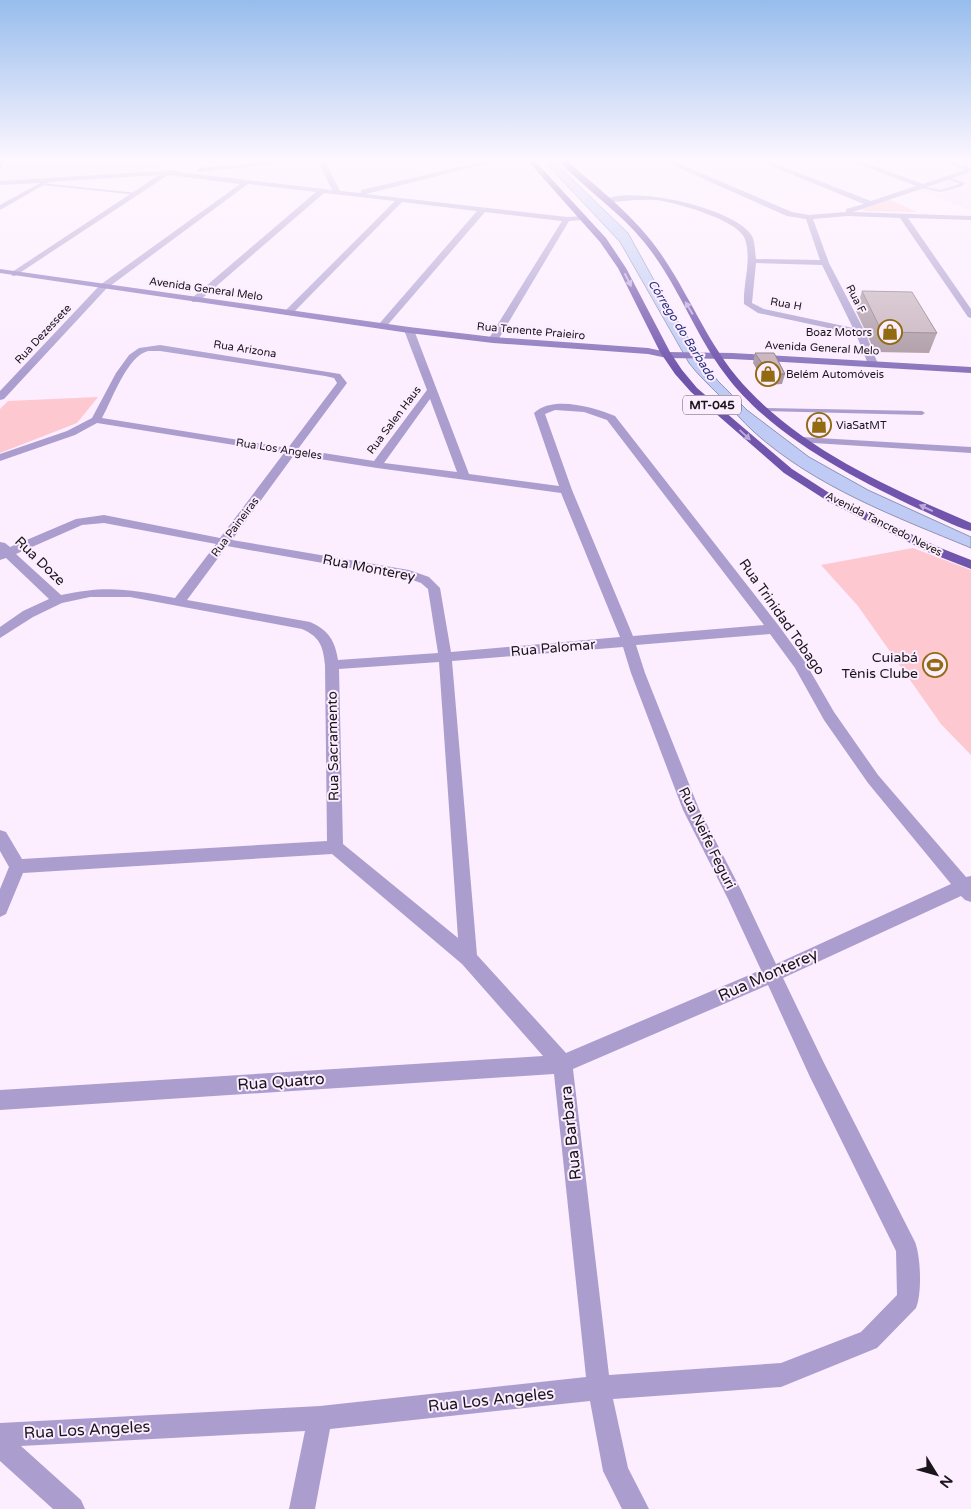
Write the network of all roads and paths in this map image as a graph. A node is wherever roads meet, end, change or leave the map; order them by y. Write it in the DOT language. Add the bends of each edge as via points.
graph roads {
  1 [pos="80,231"];
  2 [pos="179,231"];
  3 [pos="274,231"];
  4 [pos="369,231"];
  5 [pos="464,231"];
  6 [pos="559,231"];
  7 [pos="595,231"];
  8 [pos="638,231"];
  9 [pos="743,231"];
  10 [pos="814,231"];
  11 [pos="913,231"];
  12 [pos="754,261"];
  13 [pos="825,263"];
  14 [pos="0,271"];
  15 [pos="15,274"];
  16 [pos="103,287"];
  17 [pos="194,300"];
  18 [pos="288,313"];
  19 [pos="971,315"];
  20 [pos="382,326"];
  21 [pos="409,330"];
  22 [pos="860,332"];
  23 [pos="493,340"];
  24 [pos="670,352"];
  25 [pos="711,353"];
  26 [pos="873,364"];
  27 [pos="971,370"];
  28 [pos="432,390"];
  29 [pos="0,397"];
  30 [pos="766,410"];
  31 [pos="539,413"];
  32 [pos="922,413"];
  33 [pos="96,420"];
  34 [pos="802,440"];
  35 [pos="292,450"];
  36 [pos="971,450"];
  37 [pos="0,458"];
  38 [pos="376,465"];
  39 [pos="464,476"];
  40 [pos="566,490"];
  41 [pos="971,527"];
  42 [pos="224,542"];
  43 [pos="3,551"];
  44 [pos="971,565"];
  45 [pos="58,600"];
  46 [pos="178,603"];
  47 [pos="774,629"];
  48 [pos="0,633"];
  49 [pos="628,641"];
  50 [pos="445,657"];
  51 [pos="332,665"];
  52 [pos="0,837"];
  53 [pos="335,847"];
  54 [pos="18,866"];
  55 [pos="968,888"];
  56 [pos="0,910"];
  57 [pos="468,958"];
  58 [pos="771,975"];
  59 [pos="563,1064"];
  60 [pos="0,1100"];
  61 [pos="907,1250"];
  62 [pos="599,1388"];
  63 [pos="320,1418"];
  64 [pos="0,1435"];
  65 [pos="0,1444"];
  66 [pos="72,1509"];
  67 [pos="302,1509"];
  68 [pos="636,1509"];
  1 -- 15 [label="street"];
  2 -- 16 [label="street, Rua Dezessete"];
  3 -- 17 [label="street"];
  4 -- 18 [label="street"];
  5 -- 20 [label="street"];
  6 -- 23 [label="street"];
  7 -- 24 [label="main road, Avenida Tancredo Neves / MT-045, one-way" via="622,268"];
  25 -- 8 [label="main road, MT-045, one-way" via="656,254"];
  9 -- 12 [label="street, Rua H" via="748,236"];
  10 -- 13 [label="street, Rua F"];
  11 -- 19 [label="street"];
  12 -- 13 [label="street"];
  12 -- 22 [label="street, Rua H" via="748,304 761,312"];
  13 -- 22 [label="street, Rua F"];
  14 -- 15 [label="main road, Avenida General Melo"];
  15 -- 16 [label="main road, Avenida General Melo"];
  16 -- 17 [label="main road, Avenida General Melo"];
  16 -- 29 [label="street, Rua Dezessete"];
  17 -- 18 [label="main road, Avenida General Melo"];
  18 -- 20 [label="main road, Avenida General Melo"];
  20 -- 21 [label="main road, Avenida General Melo"];
  21 -- 23 [label="main road, Rua Tenente Praieiro"];
  21 -- 28 [label="street, Rua Salen Haus"];
  22 -- 26 [label="street, Rua F"];
  23 -- 24 [label="main road, Rua Tenente Praieiro"];
  24 -- 25 [label="main road, Rua Tenente Praieiro"];
  24 -- 44 [label="main road, Avenida Tancredo Neves / MT-045, one-way" via="678,372 694,390 788,471 833,500"];
  25 -- 26 [label="main road, Avenida General Melo"];
  25 -- 30 [label="main road, MT-045"];
  26 -- 27 [label="main road, Avenida General Melo"];
  28 -- 38 [label="street, Rua Salen Haus"];
  28 -- 39 [label="street, Rua Salen Haus"];
  30 -- 32 [label="lane"];
  30 -- 34 [label="main road, MT-045"];
  31 -- 40 [label="street, Rua Neife Feguri"];
  31 -- 47 [label="street, Rua Trinidad Tobago" via="546,408 558,407 611,418"];
  33 -- 35 [label="street, Rua Los Angeles"];
  33 -- 35 [label="street, Rua Arizona" via="129,360 146,348 337,376 342,382"];
  33 -- 37 [label="street" via="71,433"];
  34 -- 36 [label="street"];
  41 -- 34 [label="main road, MT-045, one-way" via="889,490"];
  35 -- 38 [label="street, Rua Los Angeles"];
  35 -- 42 [label="street, Rua Paineiras"];
  38 -- 39 [label="street, Rua Los Angeles"];
  39 -- 40 [label="street, Rua Los Angeles"];
  40 -- 49 [label="street, Rua Neife Feguri"];
  42 -- 43 [label="street, Rua Monterey" via="104,519 80,522"];
  42 -- 46 [label="street, Rua Paineiras"];
  42 -- 50 [label="street, Rua Monterey" via="409,574 425,580 434,588"];
  43 -- 45 [label="street, Rua Doze"];
  45 -- 46 [label="street, Rua Sacramento" via="90,593 130,593"];
  45 -- 48 [label="street, Rua Sacramento" via="28,614"];
  46 -- 51 [label="street, Rua Sacramento" via="305,625 320,632 330,643"];
  47 -- 49 [label="street, Rua Palomar"];
  47 -- 55 [label="street, Rua Trinidad Tobago" via="873,779"];
  49 -- 50 [label="street, Rua Palomar"];
  49 -- 58 [label="street, Rua Neife Feguri" via="691,810 735,895"];
  50 -- 51 [label="street, Rua Palomar"];
  50 -- 57 [label="street, Rua Monterey"];
  51 -- 53 [label="street, Rua Sacramento"];
  52 -- 54 [label="street"];
  53 -- 54 [label="street"];
  53 -- 57 [label="street"];
  54 -- 56 [label="street"];
  55 -- 58 [label="street, Rua Monterey"];
  57 -- 59 [label="street"];
  58 -- 59 [label="street, Rua Monterey"];
  58 -- 61 [label="street, Rua Neife Feguri"];
  59 -- 60 [label="street, Rua Quatro"];
  59 -- 62 [label="street, Rua Barbara"];
  61 -- 62 [label="street, Rua Los Angeles" via="908,1300 870,1340 781,1375"];
  62 -- 63 [label="street, Rua Los Angeles"];
  62 -- 68 [label="street, Rua Barbara" via="616,1471"];
  63 -- 64 [label="street, Rua Los Angeles"];
  63 -- 67 [label="street"];
  65 -- 66 [label="street"];
}
